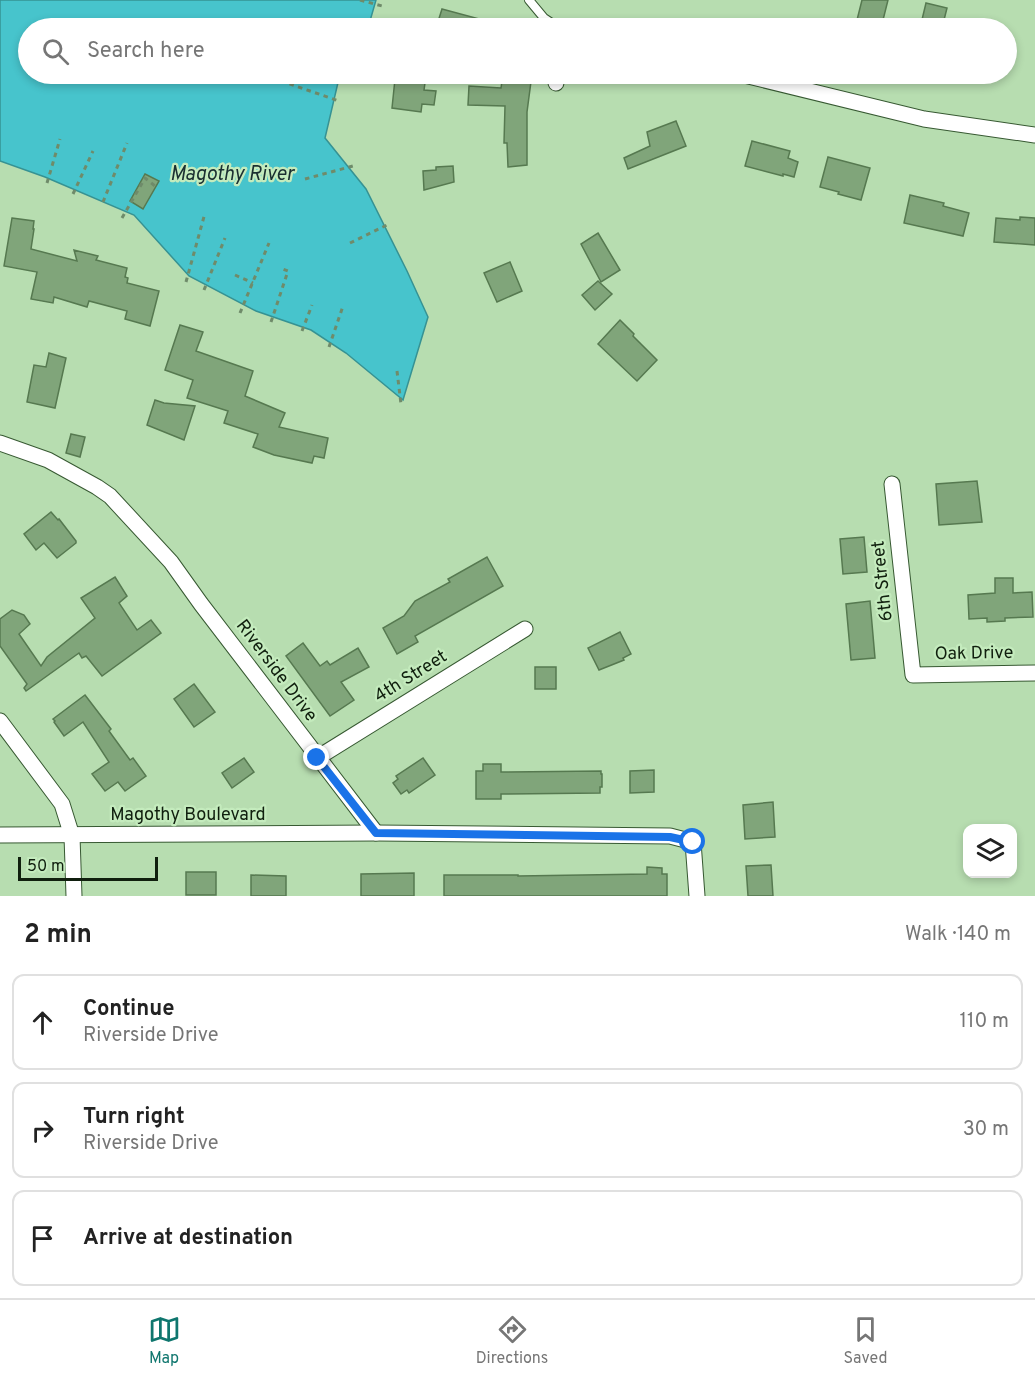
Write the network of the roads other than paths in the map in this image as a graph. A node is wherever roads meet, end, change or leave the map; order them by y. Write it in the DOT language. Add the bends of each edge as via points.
graph roads {
  1 [pos="530,0"];
  2 [pos="544,18"];
  3 [pos="781,84"];
  4 [pos="1035,135"];
  5 [pos="0,443"];
  6 [pos="892,484"];
  7 [pos="525,629"];
  8 [pos="1035,673"];
  9 [pos="913,675"];
  10 [pos="0,721"];
  11 [pos="317,758"];
  12 [pos="376,833"];
  13 [pos="0,835"];
  14 [pos="72,836"];
  15 [pos="74,896"];
  16 [pos="697,896"];
  1 -- 2 [label="lane"];
  3 -- 4 [label="street" via="924,119"];
  5 -- 11 [label="street, Riverside Drive" via="48,460 110,496 171,562"];
  6 -- 9 [label="street, 6th Street"];
  7 -- 11 [label="street, 4th Street"];
  8 -- 9 [label="street, Oak Drive"];
  10 -- 14 [label="street" via="62,804"];
  11 -- 12 [label="street, Riverside Drive"];
  12 -- 14 [label="street, Magothy Boulevard"];
  12 -- 16 [label="street" via="670,837 693,842"];
  13 -- 14 [label="street, Magothy Boulevard"];
  14 -- 15 [label="street"];
}
